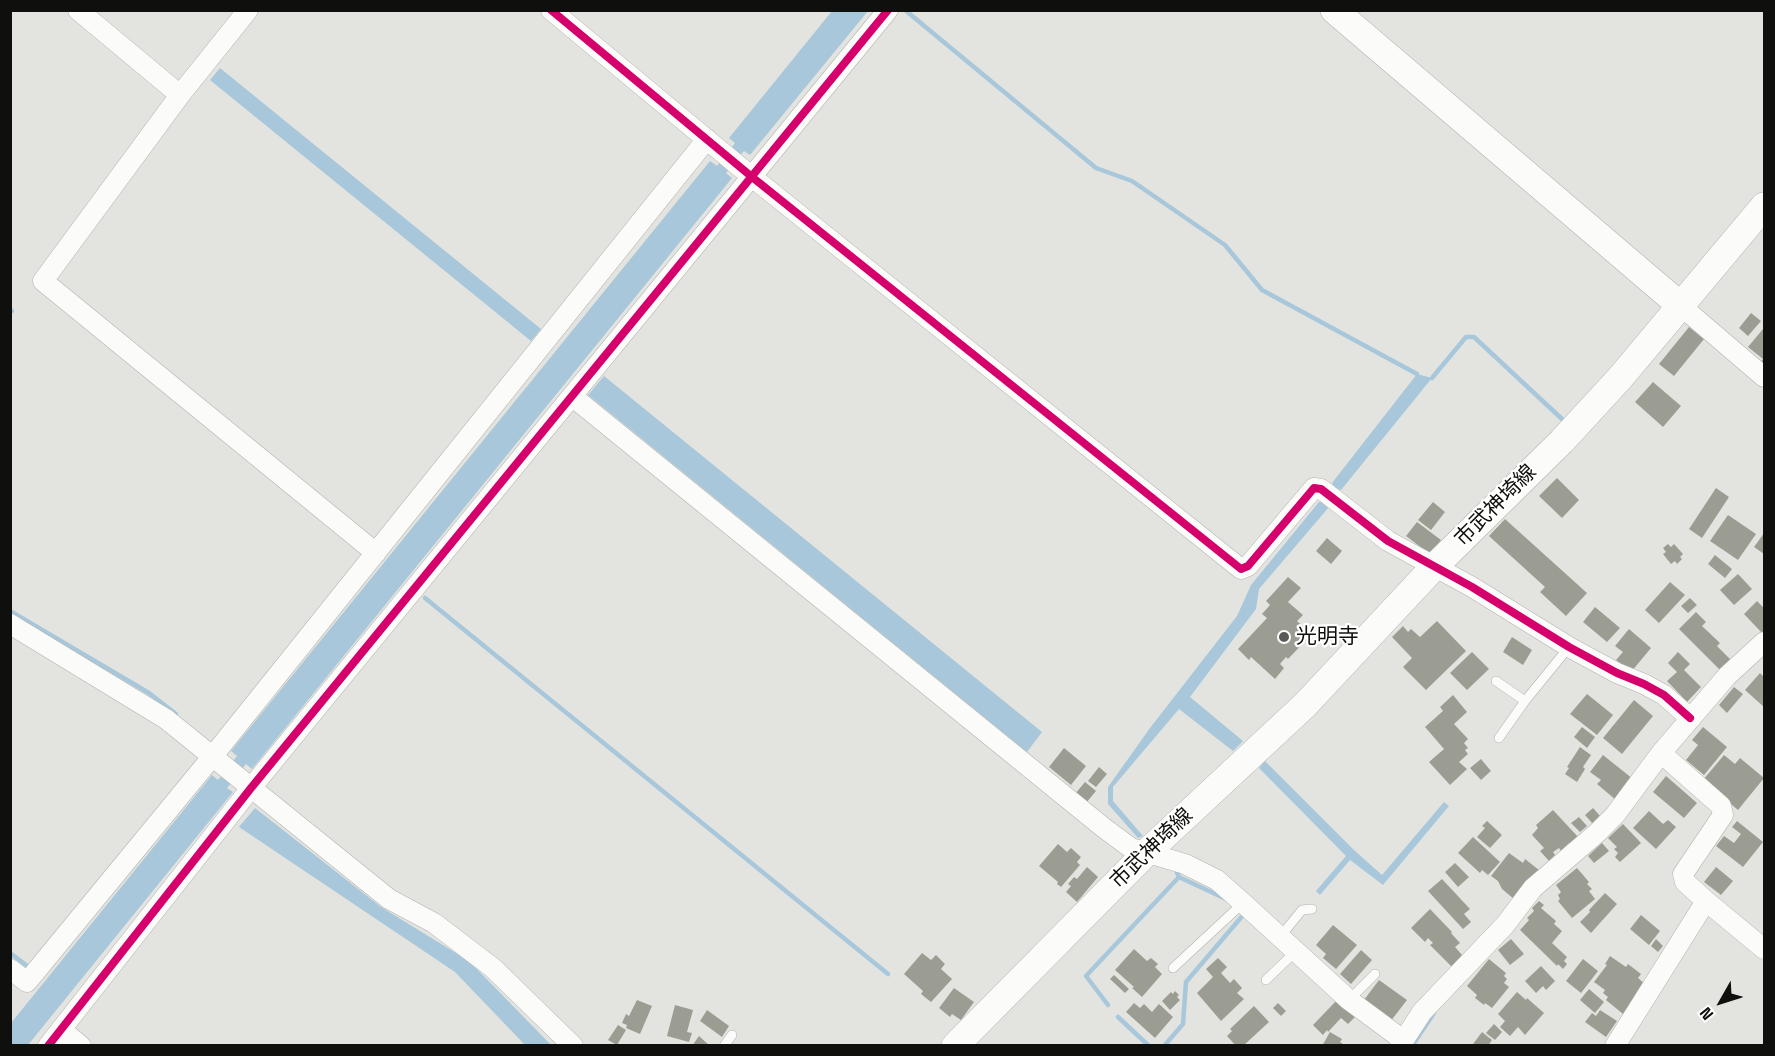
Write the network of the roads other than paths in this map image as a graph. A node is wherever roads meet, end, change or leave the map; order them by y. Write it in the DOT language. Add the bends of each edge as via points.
graph roads {
  1 [pos="78,10"];
  2 [pos="248,10"];
  3 [pos="550,10"];
  4 [pos="888,10"];
  5 [pos="1334,10"];
  6 [pos="180,95"];
  7 [pos="707,139"];
  8 [pos="752,177"];
  9 [pos="1764,206"];
  10 [pos="1681,306"];
  11 [pos="1764,377"];
  12 [pos="573,397"];
  13 [pos="376,553"];
  14 [pos="1434,567"];
  15 [pos="10,624"];
  16 [pos="1764,642"];
  17 [pos="1569,647"];
  18 [pos="1496,681"];
  19 [pos="1525,702"];
  20 [pos="1690,718"];
  21 [pos="1499,738"];
  22 [pos="1666,758"];
  23 [pos="232,772"];
  24 [pos="1146,853"];
  25 [pos="1706,902"];
  26 [pos="1243,903"];
  27 [pos="1312,909"];
  28 [pos="1280,937"];
  29 [pos="1764,949"];
  30 [pos="1295,952"];
  31 [pos="1173,968"];
  32 [pos="10,969"];
  33 [pos="1375,974"];
  34 [pos="1266,980"];
  35 [pos="1348,1000"];
  36 [pos="61,1029"];
  37 [pos="732,1035"];
  38 [pos="1401,1043"];
  39 [pos="48,1046"];
  40 [pos="81,1046"];
  41 [pos="573,1046"];
  42 [pos="724,1046"];
  43 [pos="955,1046"];
  44 [pos="1615,1046"];
  1 -- 6 [label="street"];
  2 -- 6 [label="street"];
  3 -- 7 [label="street"];
  4 -- 8 [label="street"];
  5 -- 10 [label="main road"];
  6 -- 13 [label="street" via="43,282"];
  7 -- 8 [label="street"];
  7 -- 13 [label="street"];
  8 -- 12 [label="street"];
  8 -- 14 [label="street" via="1241,569 1248,566 1314,488 1321,489 1388,541"];
  9 -- 10 [label="main road, 市武神埼線"];
  10 -- 11 [label="street"];
  10 -- 14 [label="main road, 市武神埼線" via="1562,441"];
  12 -- 23 [label="street"];
  12 -- 24 [label="street" via="1104,828 1131,848"];
  13 -- 23 [label="street"];
  14 -- 17 [label="street"];
  14 -- 24 [label="main road, 市武神埼線" via="1305,705"];
  15 -- 23 [label="street" via="166,718"];
  16 -- 20 [label="street" via="1726,676"];
  17 -- 19 [label="lane"];
  17 -- 20 [label="street" via="1664,695"];
  18 -- 19 [label="lane"];
  19 -- 21 [label="lane"];
  20 -- 22 [label="street"];
  22 -- 25 [label="street" via="1721,806 1722,815 1683,874 1685,882"];
  22 -- 38 [label="street" via="1597,833 1533,888 1505,925 1422,1012"];
  23 -- 32 [label="street" via="27,982"];
  23 -- 36 [label="street"];
  23 -- 41 [label="street" via="389,898 434,923 493,968"];
  24 -- 26 [label="street" via="1185,864 1217,880"];
  24 -- 43 [label="main road, 市武神埼線"];
  25 -- 29 [label="street"];
  25 -- 44 [label="street"];
  26 -- 28 [label="street"];
  26 -- 31 [label="lane"];
  27 -- 28 [label="lane" via="1302,910"];
  28 -- 30 [label="street"];
  30 -- 34 [label="lane"];
  30 -- 35 [label="street"];
  33 -- 35 [label="lane"];
  35 -- 38 [label="street"];
  36 -- 39 [label="street"];
  36 -- 40 [label="street"];
  37 -- 42 [label="lane"];
}
